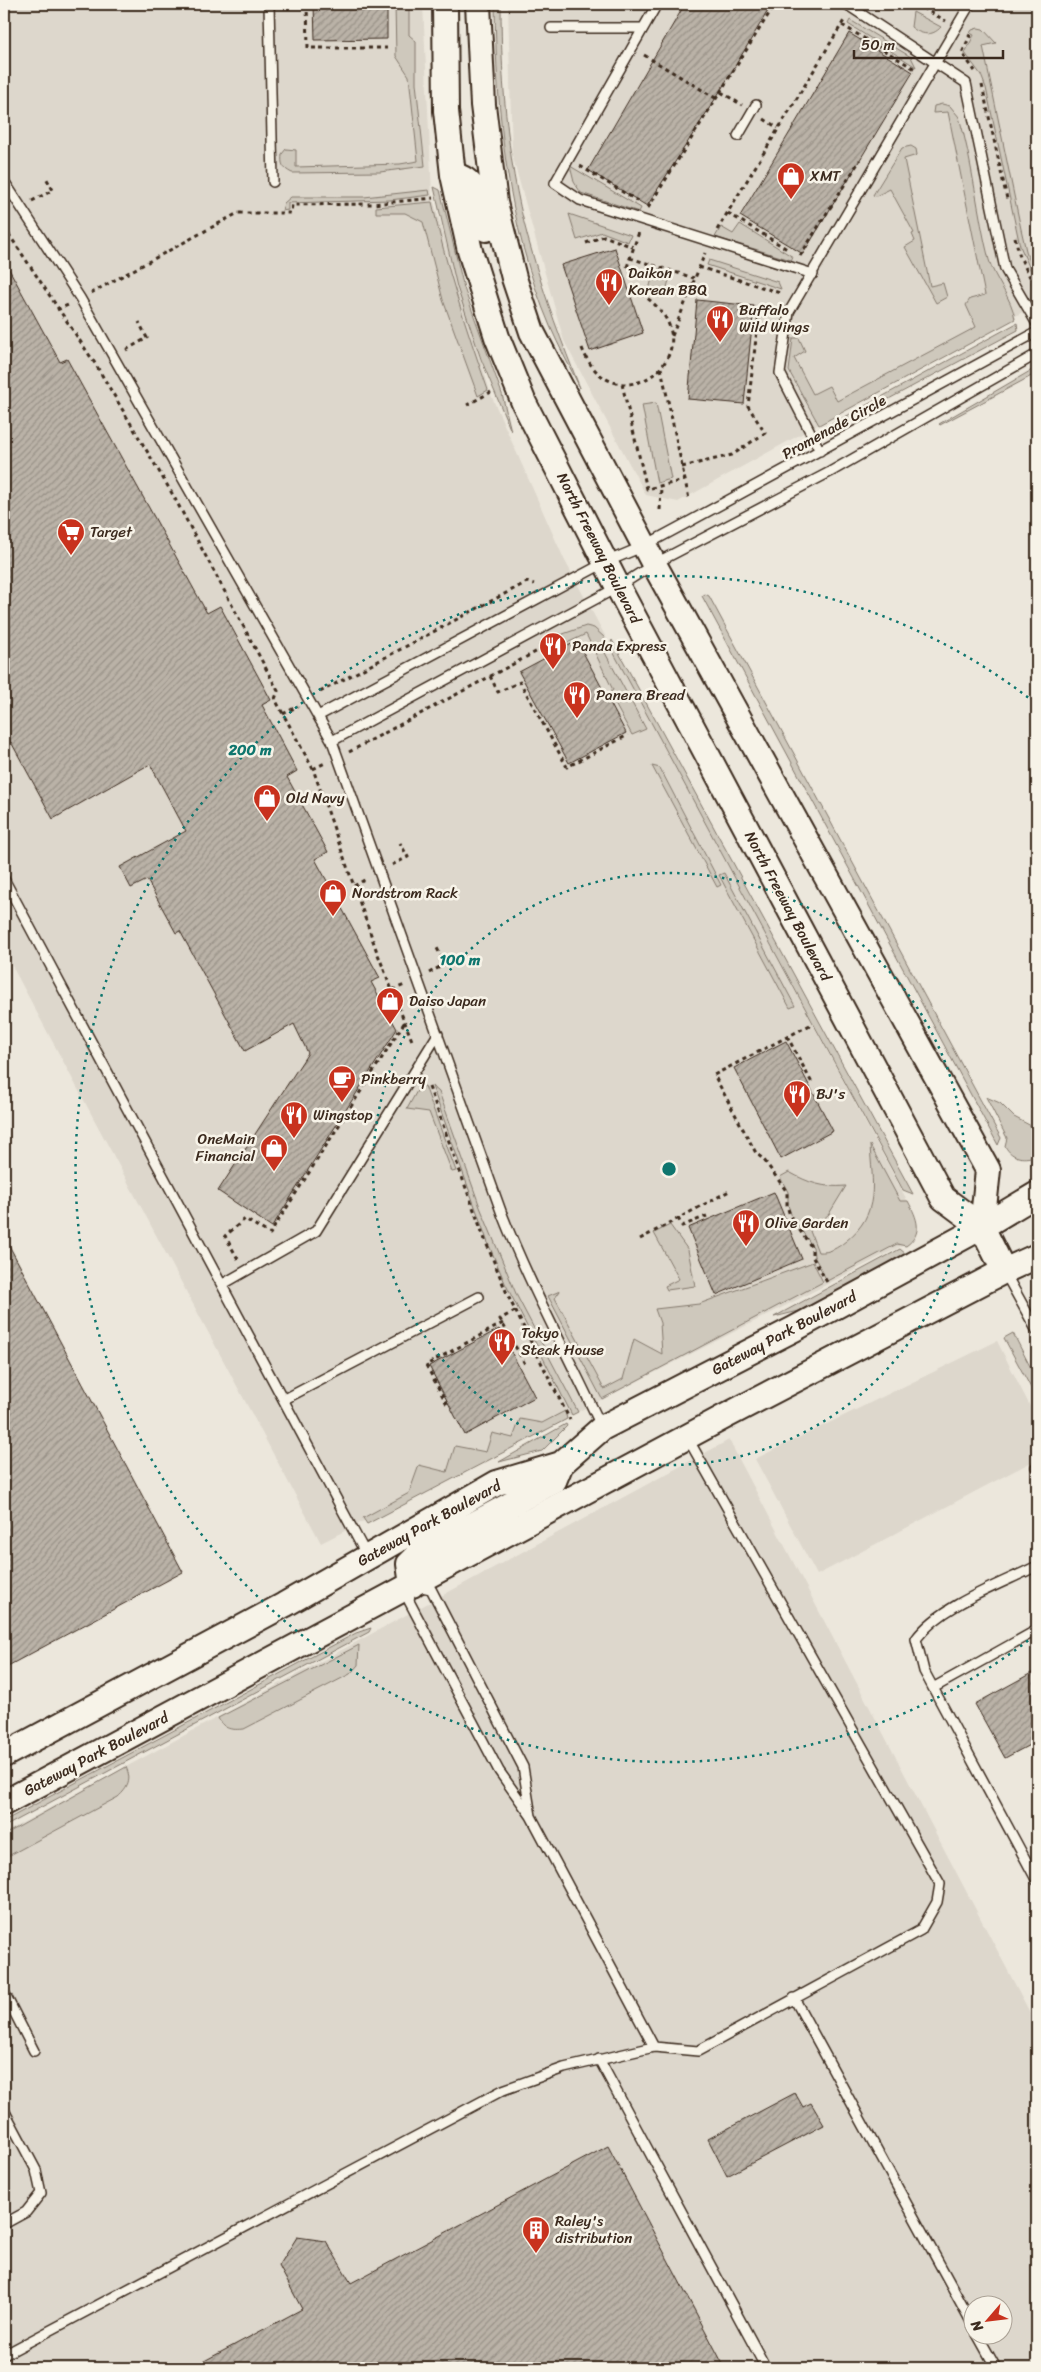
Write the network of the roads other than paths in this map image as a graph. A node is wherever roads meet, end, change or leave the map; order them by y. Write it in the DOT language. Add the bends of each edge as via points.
graph roads {
  1 [pos="269,4"];
  2 [pos="445,4"];
  3 [pos="478,4"];
  4 [pos="658,4"];
  5 [pos="970,4"];
  6 [pos="849,6"];
  7 [pos="551,28"];
  8 [pos="643,28"];
  9 [pos="936,63"];
  10 [pos="756,105"];
  11 [pos="738,136"];
  12 [pos="453,175"];
  13 [pos="4,182"];
  14 [pos="273,182"];
  15 [pos="813,274"];
  16 [pos="1037,324"];
  17 [pos="532,332"];
  18 [pos="1037,332"];
  19 [pos="1037,354"];
  20 [pos="820,451"];
  21 [pos="649,555"];
  22 [pos="606,562"];
  23 [pos="618,588"];
  24 [pos="318,716"];
  25 [pos="332,741"];
  26 [pos="4,878"];
  27 [pos="438,1034"];
  28 [pos="1037,1194"];
  29 [pos="982,1227"];
  30 [pos="1037,1256"];
  31 [pos="1004,1271"];
  32 [pos="223,1284"];
  33 [pos="478,1297"];
  34 [pos="1037,1331"];
  35 [pos="285,1399"];
  36 [pos="602,1428"];
  37 [pos="686,1437"];
  38 [pos="561,1464"];
  39 [pos="367,1556"];
  40 [pos="1037,1566"];
  41 [pos="412,1585"];
  42 [pos="1037,1630"];
  43 [pos="933,1688"];
  44 [pos="4,1755"];
  45 [pos="4,1803"];
  46 [pos="531,1816"];
  47 [pos="1037,1881"];
  48 [pos="4,1992"];
  49 [pos="794,1998"];
  50 [pos="654,2047"];
  51 [pos="34,2051"];
  52 [pos="599,2059"];
  53 [pos="4,2110"];
  54 [pos="4,2224"];
  55 [pos="964,2309"];
  56 [pos="983,2344"];
  57 [pos="4,2355"];
  58 [pos="766,2368"];
  59 [pos="996,2368"];
  1 -- 14 [label="lane"];
  2 -- 12 [label="street, North Freeway Boulevard" via="446,112"];
  3 -- 17 [label="street" via="483,105 495,203"];
  4 -- 8 [label="lane"];
  5 -- 9 [label="lane"];
  6 -- 9 [label="lane"];
  7 -- 8 [label="lane"];
  8 -- 15 [label="lane" via="555,183 580,200"];
  9 -- 15 [label="lane"];
  9 -- 16 [label="lane" via="966,83 1006,269"];
  10 -- 11 [label="lane"];
  12 -- 17 [label="street" via="462,176 473,185 510,313"];
  12 -- 22 [label="street, North Freeway Boulevard" via="470,251 524,404"];
  13 -- 24 [label="lane" via="80,298"];
  15 -- 20 [label="lane" via="789,312 780,373"];
  17 -- 21 [label="street"];
  18 -- 20 [label="lane, Promenade Circle"];
  19 -- 21 [label="lane" via="830,472"];
  20 -- 21 [label="lane, Promenade Circle"];
  21 -- 22 [label="lane"];
  21 -- 23 [label="lane"];
  21 -- 29 [label="street" via="988,1170"];
  22 -- 23 [label="street, North Freeway Boulevard"];
  22 -- 24 [label="lane"];
  23 -- 25 [label="lane"];
  23 -- 29 [label="street, North Freeway Boulevard" via="943,1198"];
  24 -- 25 [label="lane"];
  25 -- 27 [label="lane"];
  26 -- 32 [label="lane"];
  27 -- 32 [label="lane" via="316,1231"];
  27 -- 36 [label="lane" via="525,1272"];
  28 -- 29 [label="street, Gateway Park Boulevard"];
  29 -- 31 [label="street, North Freeway Boulevard"];
  29 -- 36 [label="street, Gateway Park Boulevard"];
  30 -- 31 [label="street, Gateway Park Boulevard"];
  31 -- 34 [label="lane"];
  31 -- 37 [label="street, Gateway Park Boulevard"];
  32 -- 35 [label="lane"];
  33 -- 35 [label="lane"];
  35 -- 39 [label="lane"];
  36 -- 38 [label="street, Gateway Park Boulevard"];
  37 -- 41 [label="street, Gateway Park Boulevard"];
  37 -- 49 [label="lane" via="940,1884 937,1902 921,1930"];
  38 -- 39 [label="street, Gateway Park Boulevard" via="497,1483"];
  38 -- 41 [label="street" via="554,1481 420,1553 409,1564"];
  39 -- 44 [label="street, Gateway Park Boulevard" via="284,1605"];
  40 -- 43 [label="lane" via="958,1605 926,1625 916,1639 924,1671"];
  41 -- 45 [label="street, Gateway Park Boulevard"];
  41 -- 46 [label="lane" via="409,1601 499,1771"];
  41 -- 46 [label="lane" via="431,1589 523,1767"];
  42 -- 43 [label="lane"];
  43 -- 47 [label="lane"];
  46 -- 50 [label="lane"];
  48 -- 51 [label="lane"];
  49 -- 50 [label="lane" via="698,2051"];
  49 -- 55 [label="lane"];
  50 -- 52 [label="lane"];
  52 -- 57 [label="lane" via="503,2090"];
  52 -- 58 [label="lane"];
  53 -- 54 [label="lane" via="36,2170 41,2193 26,2212"];
  56 -- 59 [label="lane"];
}
